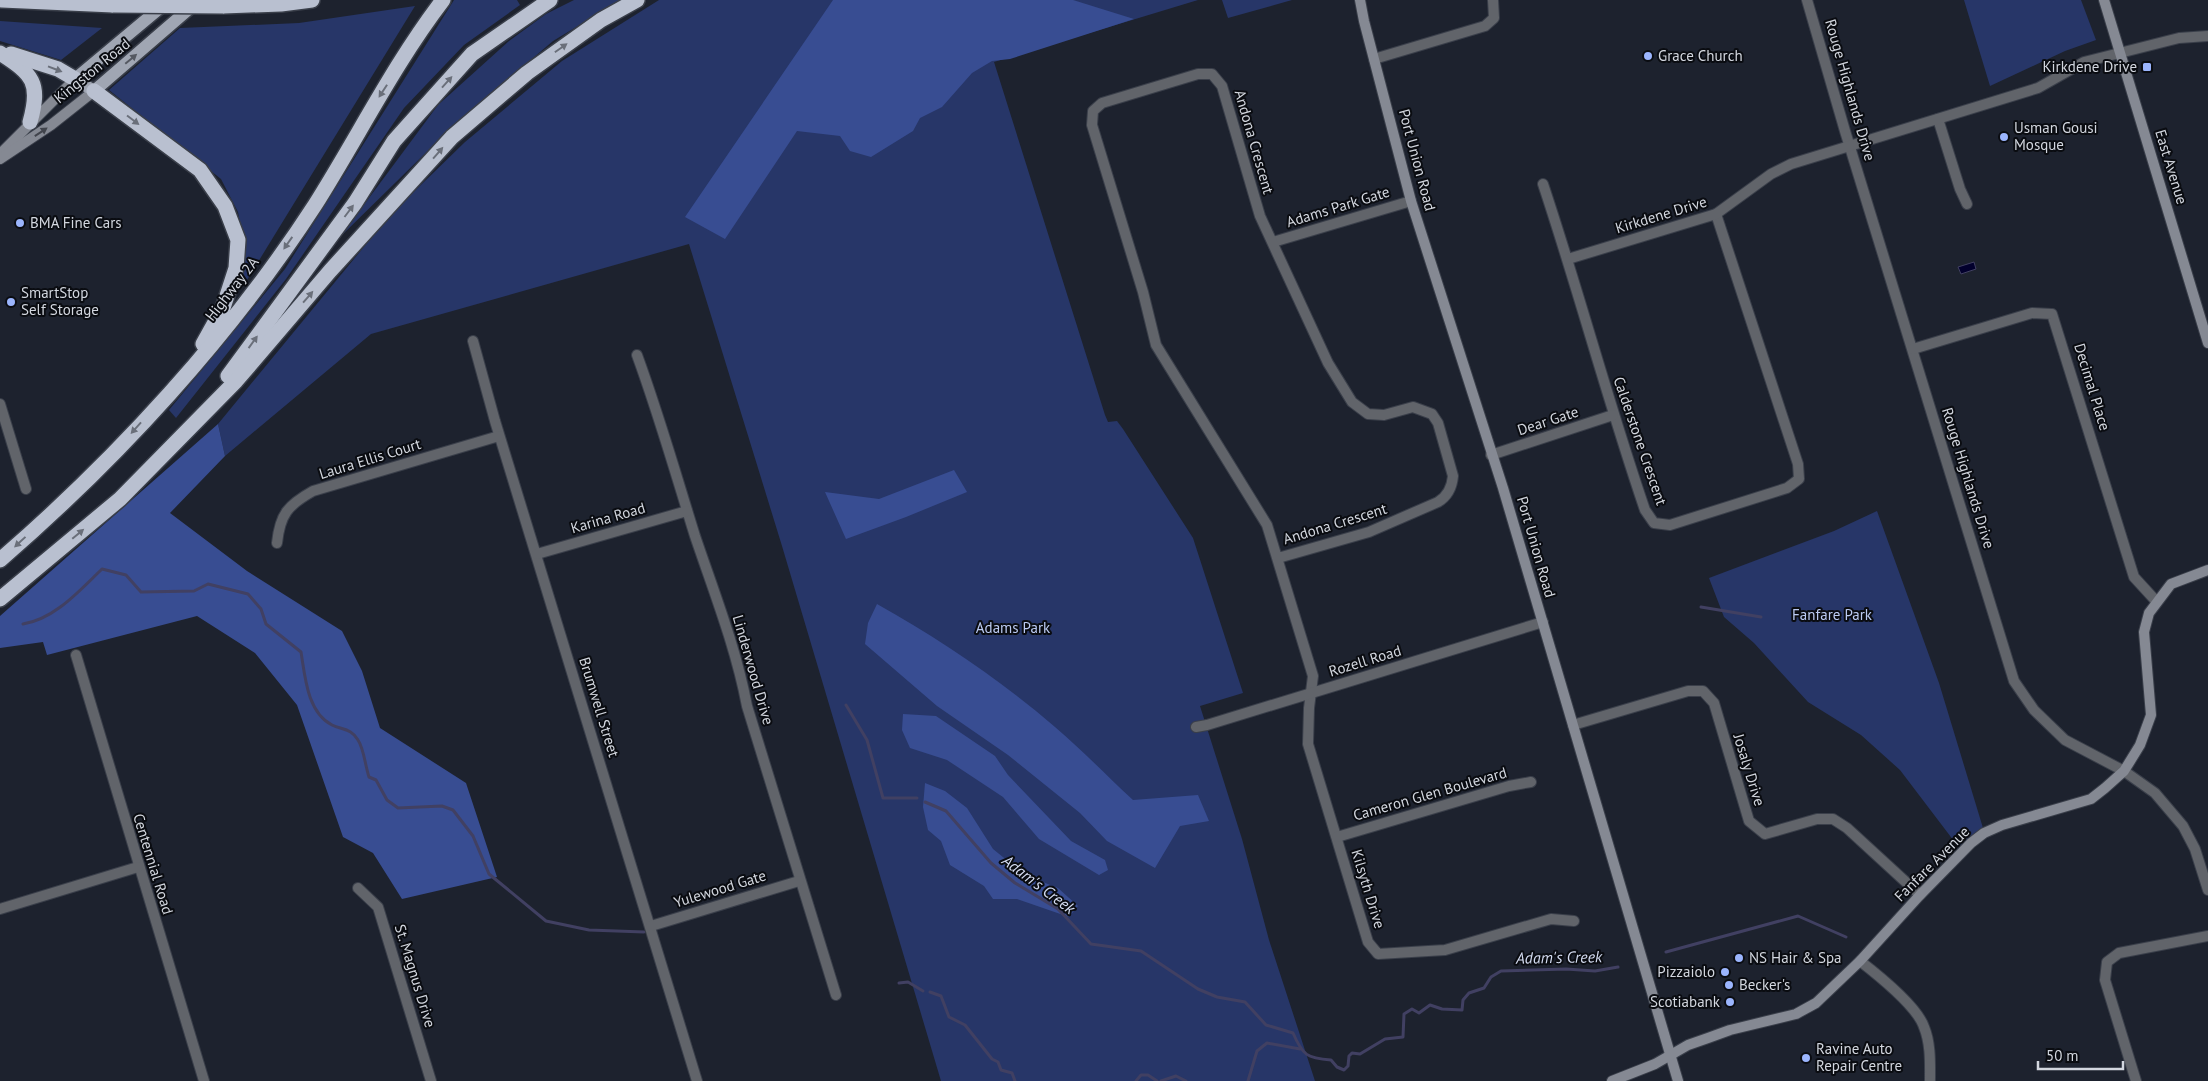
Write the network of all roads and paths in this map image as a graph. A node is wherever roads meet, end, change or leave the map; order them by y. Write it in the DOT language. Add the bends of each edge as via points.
graph roads {
  1 [pos="2,0"];
  2 [pos="169,0"];
  3 [pos="199,0"];
  4 [pos="312,0"];
  5 [pos="443,0"];
  6 [pos="550,0"];
  7 [pos="637,0"];
  8 [pos="1354,0"];
  9 [pos="1360,0"];
  10 [pos="1493,0"];
  11 [pos="1807,0"];
  12 [pos="2104,0"];
  13 [pos="1364,21"];
  14 [pos="2208,36"];
  15 [pos="0,52"];
  16 [pos="2120,52"];
  17 [pos="1374,59"];
  18 [pos="75,79"];
  19 [pos="94,91"];
  20 [pos="1938,119"];
  21 [pos="30,122"];
  22 [pos="1850,146"];
  23 [pos="0,154"];
  24 [pos="0,159"];
  25 [pos="1543,184"];
  26 [pos="1411,200"];
  27 [pos="1967,204"];
  28 [pos="1716,214"];
  29 [pos="1274,242"];
  30 [pos="1568,259"];
  31 [pos="473,341"];
  32 [pos="2208,343"];
  33 [pos="1913,349"];
  34 [pos="637,355"];
  35 [pos="169,392"];
  36 [pos="0,404"];
  37 [pos="1613,415"];
  38 [pos="500,436"];
  39 [pos="1492,455"];
  40 [pos="26,489"];
  41 [pos="120,499"];
  42 [pos="688,512"];
  43 [pos="278,543"];
  44 [pos="537,554"];
  45 [pos="1278,558"];
  46 [pos="0,560"];
  47 [pos="2208,570"];
  48 [pos="0,599"];
  49 [pos="2156,601"];
  50 [pos="1543,622"];
  51 [pos="76,656"];
  52 [pos="1312,692"];
  53 [pos="1573,725"];
  54 [pos="1196,727"];
  55 [pos="2124,771"];
  56 [pos="1531,782"];
  57 [pos="1337,838"];
  58 [pos="138,867"];
  59 [pos="799,880"];
  60 [pos="358,888"];
  61 [pos="2208,890"];
  62 [pos="1920,895"];
  63 [pos="0,909"];
  64 [pos="1574,921"];
  65 [pos="650,926"];
  66 [pos="2208,936"];
  67 [pos="1860,961"];
  68 [pos="836,995"];
  69 [pos="1670,1055"];
  70 [pos="204,1081"];
  71 [pos="431,1081"];
  72 [pos="697,1081"];
  73 [pos="1612,1081"];
  74 [pos="1678,1081"];
  75 [pos="1930,1081"];
  76 [pos="2136,1081"];
  1 -- 4 [label="highway, bridge" via="223,6"];
  2 -- 18 [label="main road, Kingston Road"];
  19 -- 3 [label="main road, Kingston Road, one-way"];
  5 -- 35 [label="highway, Highway 2A, one-way" via="315,205 251,298"];
  41 -- 6 [label="highway, one-way" via="222,384 355,203 394,141 472,54"];
  41 -- 7 [label="highway, one-way" via="236,381 330,271 452,137 527,73 601,20"];
  8 -- 13 [label="main road, Port Union Road"];
  9 -- 13 [label="main road, Port Union Road"];
  10 -- 17 [label="street" via="1494,18 1485,26"];
  11 -- 22 [label="street, Rouge Highlands Drive"];
  12 -- 16 [label="main road, East Avenue"];
  13 -- 17 [label="main road, Port Union Road"];
  14 -- 16 [label="street, Kirkdene Drive" via="2178,38"];
  15 -- 18 [label="highway, one-way" via="58,69"];
  15 -- 21 [label="highway" via="21,66 32,79 36,101"];
  16 -- 20 [label="street, Kirkdene Drive" via="2084,62 2038,88"];
  16 -- 32 [label="main road, East Avenue"];
  17 -- 26 [label="main road, Port Union Road"];
  18 -- 19 [label="main road"];
  18 -- 21 [label="main road, Kingston Road"];
  24 -- 19 [label="main road, Kingston Road, one-way"];
  19 -- 35 [label="highway, one-way" via="200,170 225,206 238,240 236,268 223,308"];
  20 -- 22 [label="street, Kirkdene Drive"];
  20 -- 27 [label="street"];
  21 -- 23 [label="main road, Kingston Road"];
  22 -- 28 [label="street, Kirkdene Drive" via="1791,164 1771,174"];
  22 -- 33 [label="street, Rouge Highlands Drive"];
  25 -- 30 [label="street, Calderstone Crescent"];
  26 -- 29 [label="street, Adams Park Gate"];
  26 -- 39 [label="main road, Port Union Road"];
  28 -- 30 [label="street, Kirkdene Drive"];
  28 -- 37 [label="street, Calderstone Crescent" via="1798,464 1799,480 1787,488 1670,525 1654,523 1645,510"];
  29 -- 45 [label="street, Andona Crescent" via="1328,363 1352,402 1368,414 1384,415 1413,407 1432,414 1438,423 1453,476 1445,498 1438,502 1370,532"];
  29 -- 45 [label="street, Andona Crescent" via="1260,216 1222,86 1212,74 1198,74 1111,100 1093,111 1092,125 1156,345 1265,519"];
  30 -- 37 [label="street, Calderstone Crescent"];
  31 -- 38 [label="street, Brumwell Street"];
  33 -- 49 [label="street, Decimal Place" via="2032,313 2052,314 2134,577"];
  33 -- 55 [label="street, Rouge Highlands Drive" via="2014,681 2034,710 2065,740"];
  34 -- 42 [label="street, Linderwood Drive"];
  35 -- 46 [label="highway, Highway 2A, one-way" via="92,474"];
  36 -- 40 [label="street"];
  37 -- 39 [label="street, Dear Gate"];
  38 -- 43 [label="street, Laura Ellis Court" via="314,491 300,498 280,521"];
  38 -- 44 [label="street, Brumwell Street"];
  39 -- 50 [label="main road, Port Union Road"];
  48 -- 41 [label="highway, one-way"];
  42 -- 44 [label="street, Karina Road"];
  42 -- 59 [label="street, Linderwood Drive" via="741,674 747,706"];
  44 -- 65 [label="street, Brumwell Street"];
  45 -- 52 [label="street, Andona Crescent" via="1313,676"];
  47 -- 49 [label="main road, Fanfare Avenue" via="2171,584"];
  49 -- 55 [label="main road, Fanfare Avenue" via="2148,613 2144,632 2151,714 2140,745"];
  50 -- 52 [label="street, Rozell Road"];
  50 -- 53 [label="main road, Port Union Road"];
  51 -- 58 [label="street, Centennial Road"];
  52 -- 54 [label="street, Rozell Road"];
  52 -- 57 [label="street, Kilsyth Drive" via="1308,744"];
  53 -- 62 [label="street, Josaly Drive" via="1688,691 1703,691 1714,703 1749,821 1765,834 1816,819 1833,819"];
  53 -- 69 [label="main road, Port Union Road"];
  55 -- 61 [label="street, Rouge Highlands Drive" via="2155,793 2183,826 2195,849"];
  55 -- 62 [label="main road, Fanfare Avenue" via="2091,799 1984,833"];
  56 -- 57 [label="street, Cameron Glen Boulevard"];
  57 -- 64 [label="street, Kilsyth Drive" via="1368,942 1378,954 1445,950 1550,919"];
  58 -- 63 [label="street"];
  58 -- 70 [label="street, Centennial Road"];
  59 -- 65 [label="street, Yulewood Gate"];
  59 -- 68 [label="street, Linderwood Drive"];
  60 -- 71 [label="street, St. Magnus Drive" via="378,907"];
  62 -- 67 [label="main road, Fanfare Avenue"];
  65 -- 72 [label="street, Brumwell Street"];
  66 -- 76 [label="street" via="2119,953 2107,962 2105,980"];
  67 -- 69 [label="main road, Fanfare Avenue" via="1816,1003 1796,1014 1730,1030"];
  67 -- 75 [label="street" via="1903,998 1924,1026"];
  69 -- 73 [label="main road, Fanfare Avenue"];
  69 -- 74 [label="main road, Port Union Road"];
}
